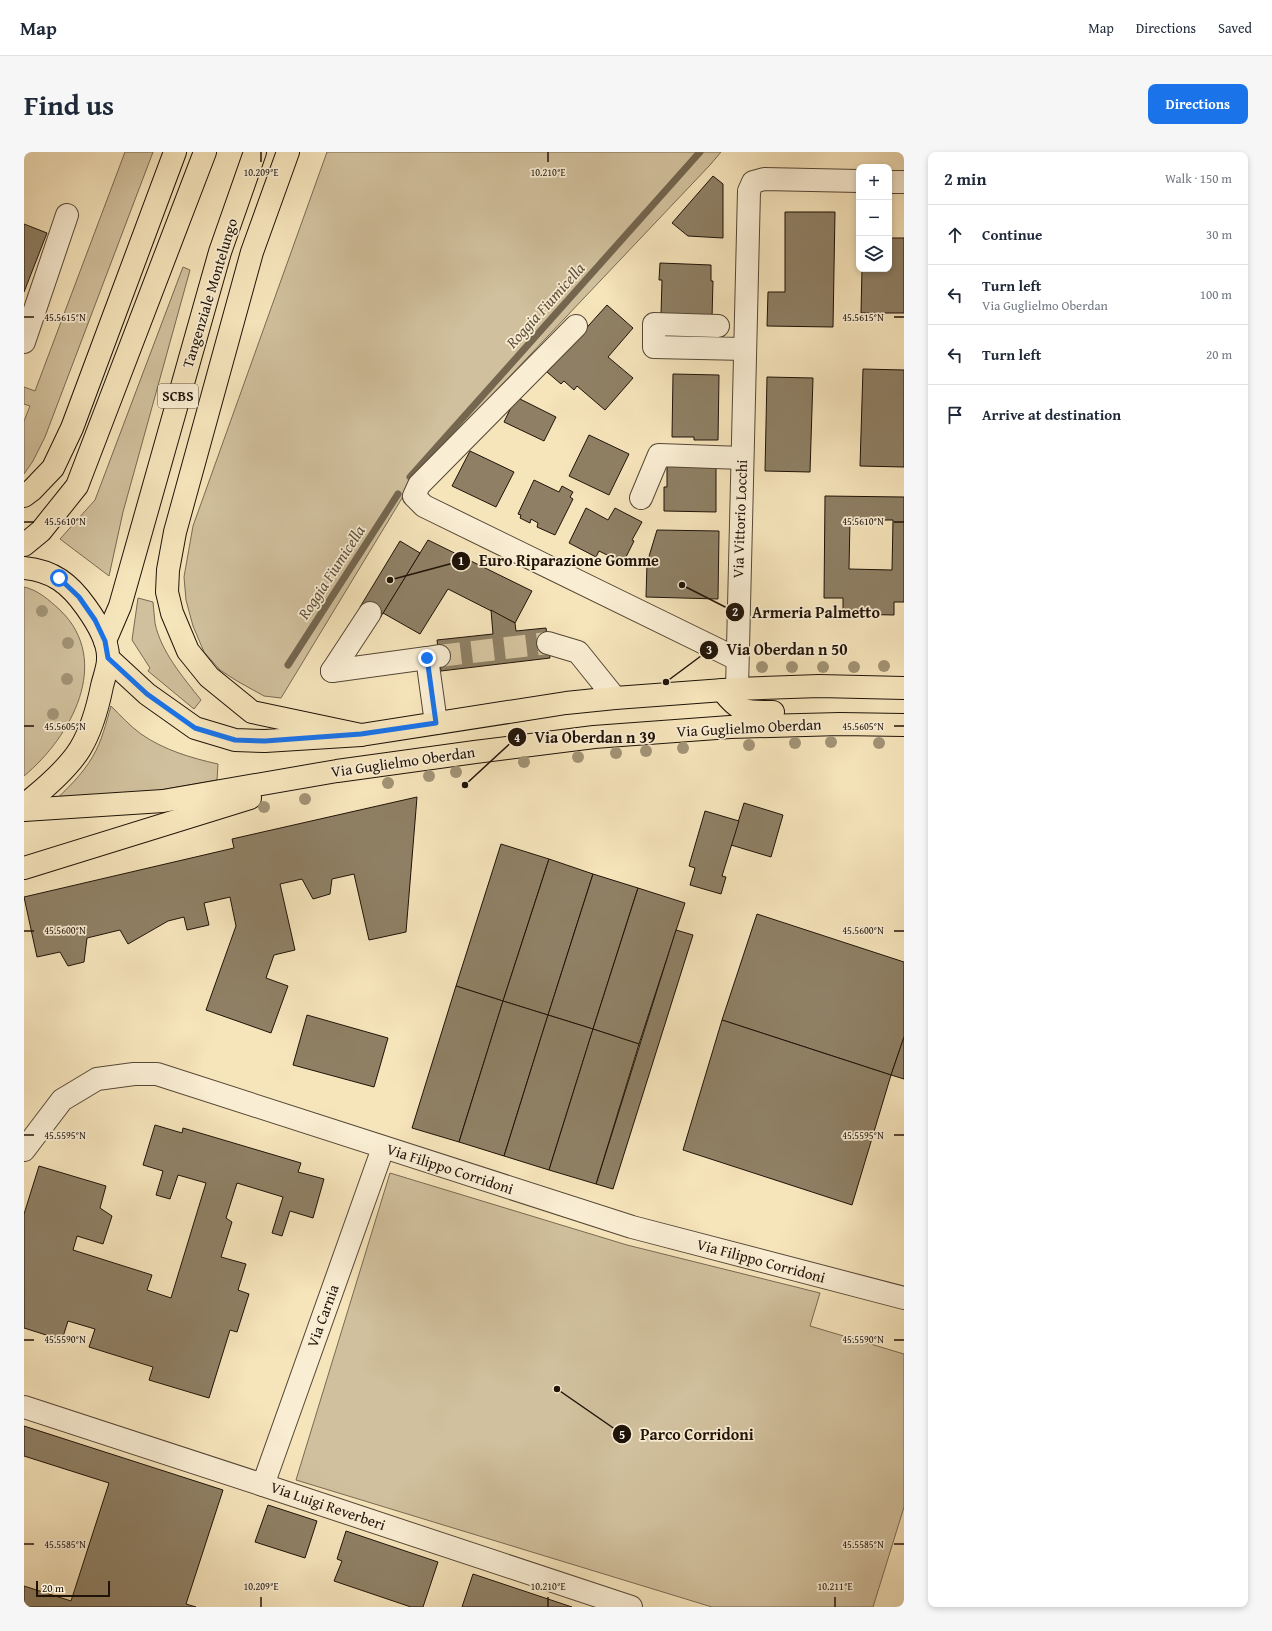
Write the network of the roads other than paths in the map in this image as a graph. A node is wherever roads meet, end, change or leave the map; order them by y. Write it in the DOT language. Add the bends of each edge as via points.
graph roads {
  1 [pos="175,152"];
  2 [pos="205,152"];
  3 [pos="255,152"];
  4 [pos="288,152"];
  5 [pos="856,181"];
  6 [pos="892,182"];
  7 [pos="904,182"];
  8 [pos="67,215"];
  9 [pos="576,326"];
  10 [pos="718,326"];
  11 [pos="24,342"];
  12 [pos="745,349"];
  13 [pos="742,458"];
  14 [pos="24,496"];
  15 [pos="641,498"];
  16 [pos="24,545"];
  17 [pos="24,568"];
  18 [pos="370,613"];
  19 [pos="548,643"];
  20 [pos="106,650"];
  21 [pos="737,659"];
  22 [pos="904,688"];
  23 [pos="729,689"];
  24 [pos="615,698"];
  25 [pos="436,723"];
  26 [pos="840,724"];
  27 [pos="904,725"];
  28 [pos="361,734"];
  29 [pos="337,771"];
  30 [pos="24,805"];
  31 [pos="24,810"];
  32 [pos="24,868"];
  33 [pos="383,1148"];
  34 [pos="24,1150"];
  35 [pos="904,1298"];
  36 [pos="24,1407"];
  37 [pos="263,1484"];
  38 [pos="630,1607"];
  1 -- 14 [label="main road" via="72,428 53,468"];
  2 -- 16 [label="main road" via="77,486 41,531"];
  3 -- 20 [label="main road, Tangenziale Montelungo / SCBS" via="220,252"];
  4 -- 28 [label="main road" via="245,275 175,532 167,592 172,613 188,651 209,677 252,712"];
  5 -- 12 [label="street, Via Vittorio Locchi" via="764,179 753,182 749,192 748,208"];
  6 -- 7 [label="street"];
  8 -- 11 [label="street"];
  9 -- 21 [label="street" via="419,485 414,496 424,506"];
  10 -- 12 [label="street" via="654,324 654,347"];
  12 -- 13 [label="street, Via Vittorio Locchi"];
  13 -- 15 [label="street" via="659,455"];
  13 -- 21 [label="street, Via Vittorio Locchi"];
  17 -- 20 [label="main road" via="35,569 59,578 79,597 95,620"];
  18 -- 25 [label="street" via="332,671 433,657"];
  19 -- 24 [label="street" via="578,652"];
  20 -- 28 [label="main road" via="147,694 195,728 235,740 265,741"];
  20 -- 30 [label="main road, Tangenziale Montelungo" via="97,710 80,749 60,773"];
  21 -- 23 [label="street, Via Vittorio Locchi"];
  22 -- 23 [label="main road" via="819,686"];
  23 -- 24 [label="main road"];
  23 -- 26 [label="main road" via="733,704 743,711 803,712"];
  24 -- 25 [label="main road"];
  25 -- 28 [label="main road"];
  26 -- 27 [label="main road, Via Guglielmo Oberdan"];
  26 -- 29 [label="main road, Via Guglielmo Oberdan" via="730,727 594,737"];
  29 -- 31 [label="main road, Via Guglielmo Oberdan" via="163,801"];
  29 -- 32 [label="main road"];
  33 -- 34 [label="street, Via Filippo Corridoni" via="157,1074 134,1074 97,1079 62,1100"];
  33 -- 35 [label="street, Via Filippo Corridoni" via="632,1227"];
  33 -- 37 [label="street, Via Carnia"];
  36 -- 37 [label="street, Via Luigi Reverberi"];
  37 -- 38 [label="street, Via Luigi Reverberi"];
}
